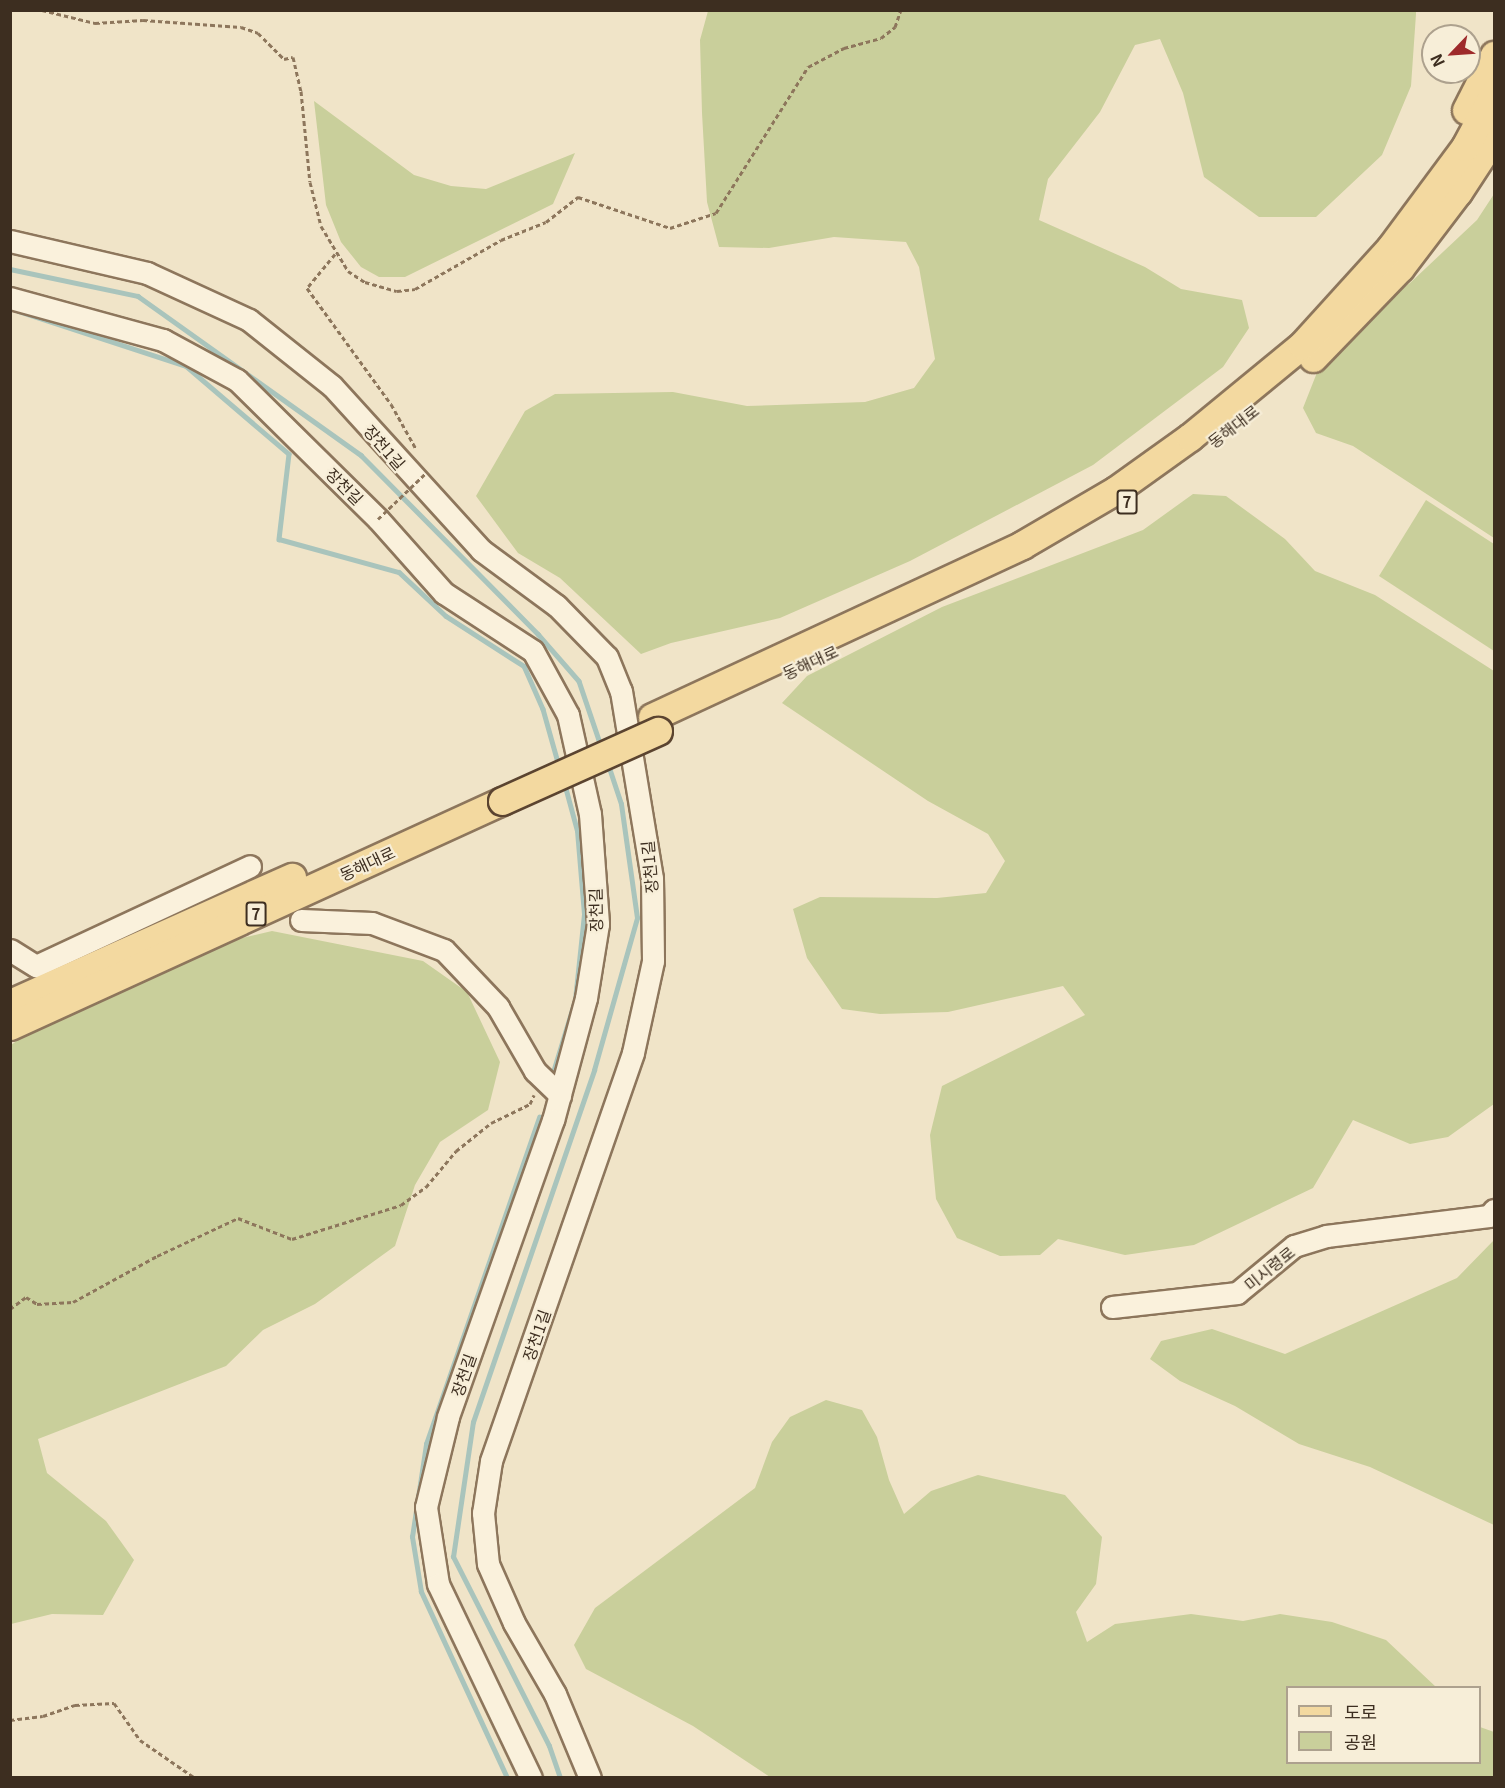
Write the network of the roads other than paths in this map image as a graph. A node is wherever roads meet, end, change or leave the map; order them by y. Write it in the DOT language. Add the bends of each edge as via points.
graph roads {
  1 [pos="1494,55"];
  2 [pos="1494,93"];
  3 [pos="1494,137"];
  4 [pos="1494,164"];
  5 [pos="1409,240"];
  6 [pos="10,241"];
  7 [pos="10,298"];
  8 [pos="500,793"];
  9 [pos="250,866"];
  10 [pos="301,920"];
  11 [pos="10,950"];
  12 [pos="10,1003"];
  13 [pos="10,1026"];
  14 [pos="560,1095"];
  15 [pos="1494,1210"];
  16 [pos="1112,1307"];
  17 [pos="531,1778"];
  18 [pos="590,1778"];
  1 -- 5 [label="main road" via="1416,196"];
  2 -- 5 [label="main road, 동해대로 / 7"];
  3 -- 5 [label="main road, 동해대로 / 7"];
  4 -- 5 [label="main road" via="1468,201"];
  5 -- 8 [label="main road, 동해대로 / 7" via="1302,345 1198,431 1116,490 977,569 655,724"];
  6 -- 18 [label="street, 장천1길" via="147,273 249,320 332,386 481,550 557,606 607,657 621,691 652,878 653,962 633,1053 491,1461 483,1513 488,1564 514,1623 555,1694"];
  7 -- 14 [label="street, 장천길" via="163,340 237,380 378,519 444,593 533,651 568,715 590,814 598,924 586,998"];
  8 -- 12 [label="main road, 동해대로 / 7"];
  8 -- 13 [label="main road, 동해대로 / 7"];
  9 -- 11 [label="street" via="36,966"];
  10 -- 14 [label="street" via="372,923 444,950 498,1007 542,1078"];
  14 -- 17 [label="street, 장천길" via="448,1417 426,1507 438,1584"];
  15 -- 16 [label="street, 미시령로" via="1489,1216 1326,1236 1294,1246 1237,1293"];
}
